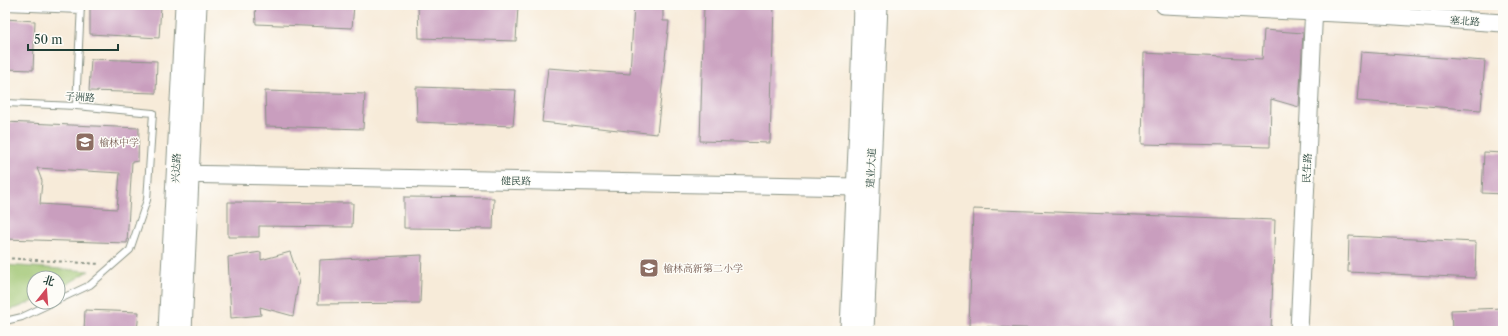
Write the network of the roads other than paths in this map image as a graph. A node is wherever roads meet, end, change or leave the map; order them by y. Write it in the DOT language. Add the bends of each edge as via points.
graph roads {
  1 [pos="184,5"];
  2 [pos="198,5"];
  3 [pos="863,5"];
  4 [pos="878,5"];
  5 [pos="1164,5"];
  6 [pos="5,7"];
  7 [pos="81,7"];
  8 [pos="1314,8"];
  9 [pos="1503,23"];
  10 [pos="5,103"];
  11 [pos="76,106"];
  12 [pos="183,175"];
  13 [pos="856,187"];
  14 [pos="66,296"];
  15 [pos="37,310"];
  16 [pos="5,321"];
  17 [pos="167,331"];
  18 [pos="183,331"];
  19 [pos="850,331"];
  20 [pos="864,331"];
  21 [pos="1299,331"];
  1 -- 12 [label="street, 兴达路"];
  2 -- 12 [label="street, 兴达路"];
  3 -- 13 [label="main road, 建业大道"];
  4 -- 20 [label="main road, 建业大道"];
  5 -- 8 [label="street, 塞北路"];
  6 -- 7 [label="lane"];
  7 -- 11 [label="lane"];
  8 -- 9 [label="street, 塞北路"];
  8 -- 21 [label="street, 民生路"];
  10 -- 11 [label="lane, 子洲路"];
  11 -- 14 [label="lane, 子洲路" via="153,112 147,200 130,250 90,285"];
  12 -- 13 [label="street, 健民路"];
  12 -- 17 [label="street, 兴达路"];
  12 -- 18 [label="street, 兴达路"];
  13 -- 19 [label="main road, 建业大道"];
  15 -- 16 [label="lane"];
}
